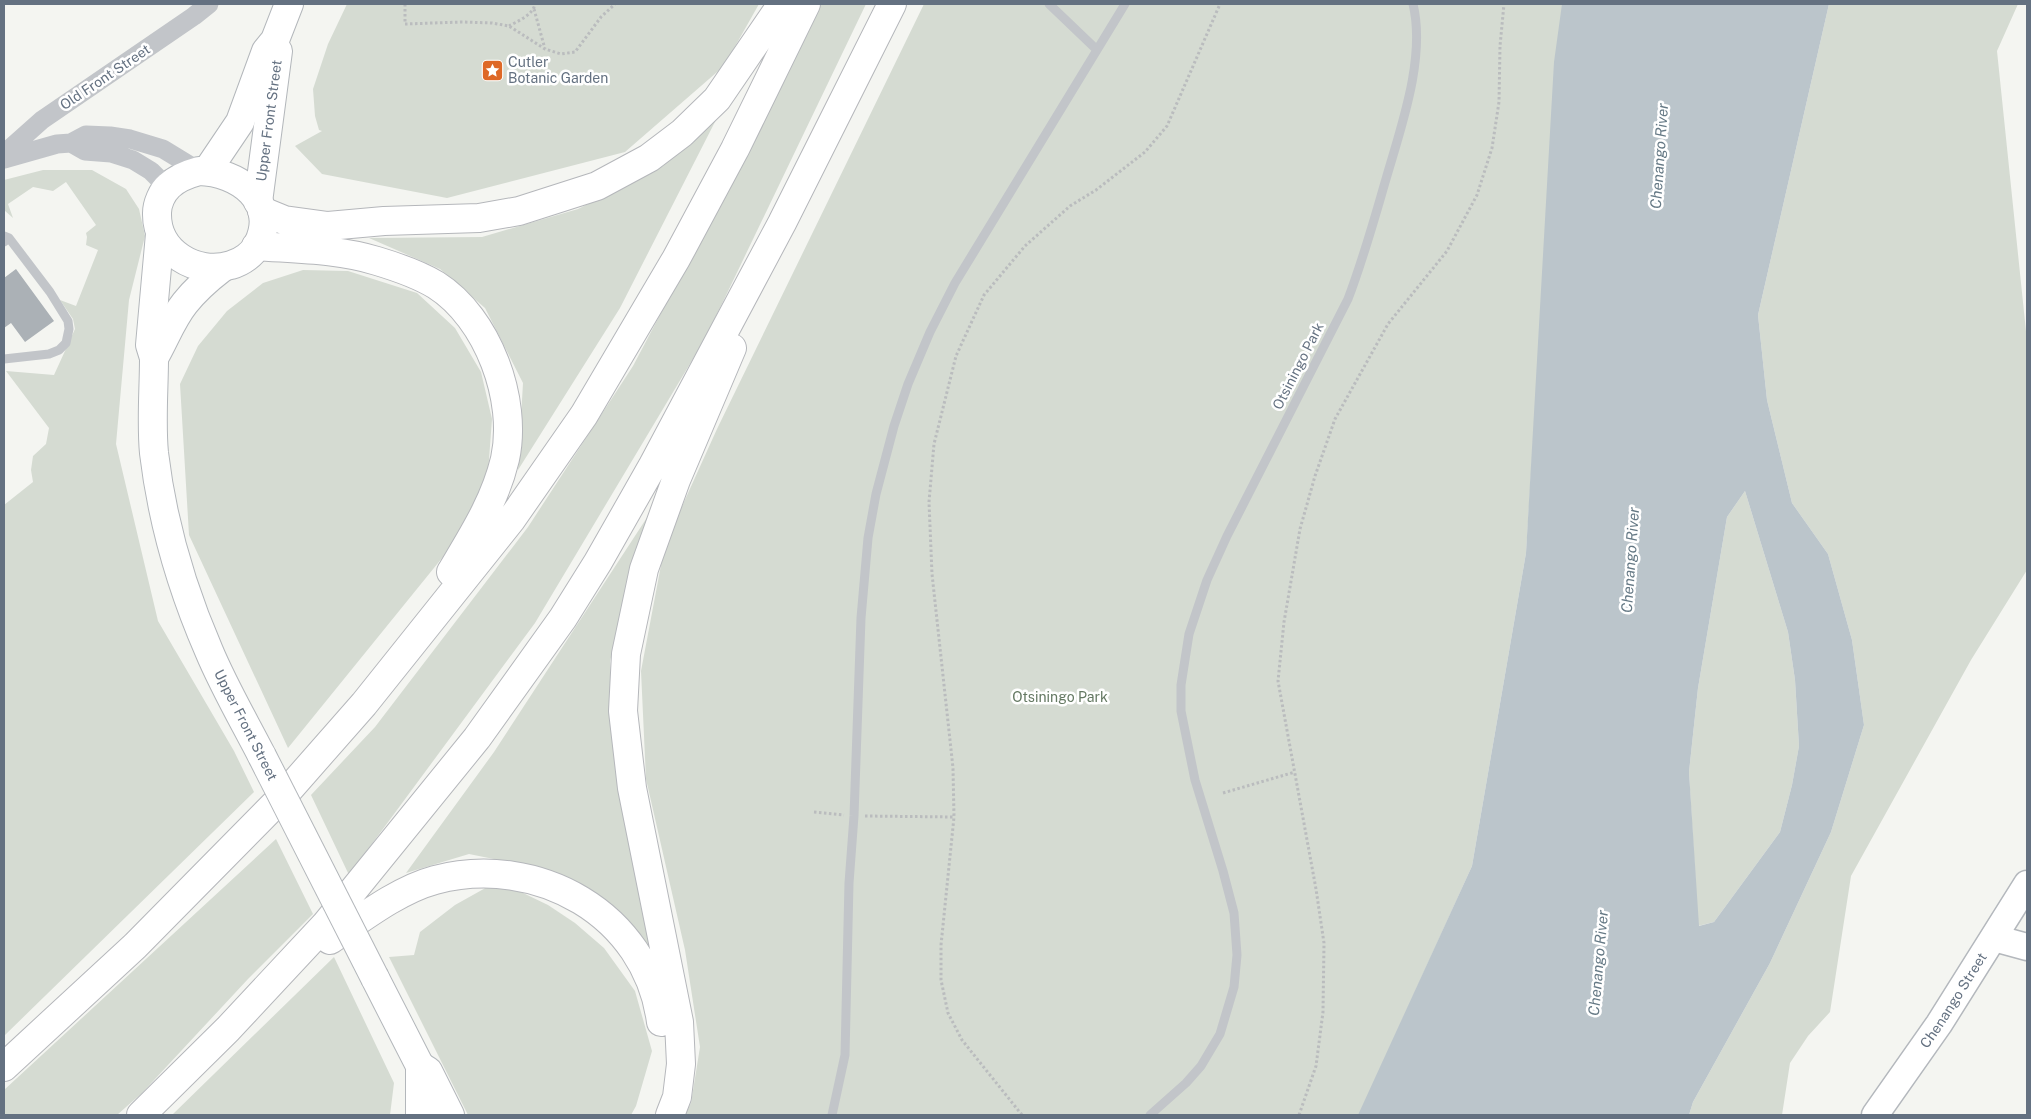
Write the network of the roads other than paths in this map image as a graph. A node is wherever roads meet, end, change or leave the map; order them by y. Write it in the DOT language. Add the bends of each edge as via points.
graph roads {
  1 [pos="209,4"];
  2 [pos="289,4"];
  3 [pos="782,4"];
  4 [pos="806,4"];
  5 [pos="892,4"];
  6 [pos="1049,4"];
  7 [pos="1125,4"];
  8 [pos="1413,4"];
  9 [pos="275,40"];
  10 [pos="1096,49"];
  11 [pos="71,143"];
  12 [pos="4,154"];
  13 [pos="4,159"];
  14 [pos="203,171"];
  15 [pos="167,187"];
  16 [pos="260,207"];
  17 [pos="782,224"];
  18 [pos="160,234"];
  19 [pos="6,239"];
  20 [pos="256,246"];
  21 [pos="222,268"];
  22 [pos="154,358"];
  23 [pos="4,359"];
  24 [pos="402,658"];
  25 [pos="2027,884"];
  26 [pos="1994,938"];
  27 [pos="2027,947"];
  28 [pos="279,974"];
  29 [pos="420,1066"];
  30 [pos="4,1067"];
  31 [pos="141,1115"];
  32 [pos="420,1115"];
  33 [pos="450,1115"];
  34 [pos="651,1115"];
  35 [pos="670,1115"];
  36 [pos="832,1115"];
  37 [pos="1150,1115"];
  38 [pos="1875,1115"];
  1 -- 12 [label="street, Old Front Street" via="42,120"];
  2 -- 9 [label="main road, Upper Front Street"];
  3 -- 16 [label="main road" via="717,99 682,133 649,158 597,186 518,211 479,218 319,226 284,220"];
  4 -- 24 [label="main road" via="686,242 584,415 511,520"];
  5 -- 17 [label="main road"];
  6 -- 10 [label="lane"];
  7 -- 10 [label="lane"];
  8 -- 37 [label="lane, Otsiningo Park" via="1417,32 1413,75 1362,264 1348,299 1227,536 1207,580 1189,634 1181,685 1181,711 1196,780 1234,913 1237,955 1234,986 1220,1034 1201,1066"];
  9 -- 14 [label="main road, Upper Front Street" via="266,51 240,122"];
  9 -- 16 [label="main road, Upper Front Street" via="278,52"];
  10 -- 36 [label="lane" via="955,283 930,332 908,384 876,494 868,538 861,618 845,1055"];
  11 -- 13 [label="street"];
  11 -- 14 [label="street" via="86,136 130,138 163,149"];
  11 -- 15 [label="street" via="86,151 111,153 133,160 151,171"];
  14 -- 15 [label="main road" via="181,177"];
  14 -- 16 [label="main road, Upper Front Street" via="221,173 237,180 251,191"];
  15 -- 18 [label="main road, Upper Front Street" via="157,209"];
  16 -- 20 [label="main road, Upper Front Street" via="263,224"];
  17 -- 28 [label="main road" via="652,467 563,618 477,738 326,924"];
  17 -- 35 [label="main road" via="676,480 647,560 626,654 623,712 632,788 679,1022 681,1064 677,1097"];
  18 -- 21 [label="main road" via="171,251 185,261 202,267"];
  18 -- 22 [label="main road, Upper Front Street" via="150,344"];
  19 -- 23 [label="lane" via="64,313 69,329 66,343 59,350"];
  20 -- 21 [label="main road, Upper Front Street" via="241,261"];
  20 -- 24 [label="main road" via="351,255 415,274 437,286 472,319 496,363 506,394 509,427 505,458 493,498 476,533"];
  21 -- 22 [label="main road, Upper Front Street" via="185,302"];
  22 -- 29 [label="main road, Upper Front Street, bridge" via="154,452 178,566 208,650"];
  24 -- 30 [label="main road" via="324,751 236,845 135,946"];
  25 -- 26 [label="street, Chenango Street"];
  26 -- 27 [label="street"];
  26 -- 38 [label="street, Chenango Street"];
  28 -- 31 [label="main road" via="224,1034"];
  28 -- 34 [label="main road" via="365,916 433,880 484,872 543,881 589,905 609,922 642,963 653,988 664,1043 661,1086"];
  29 -- 32 [label="main road, Upper Front Street"];
  29 -- 33 [label="main road, Upper Front Street" via="428,1071"];
}
